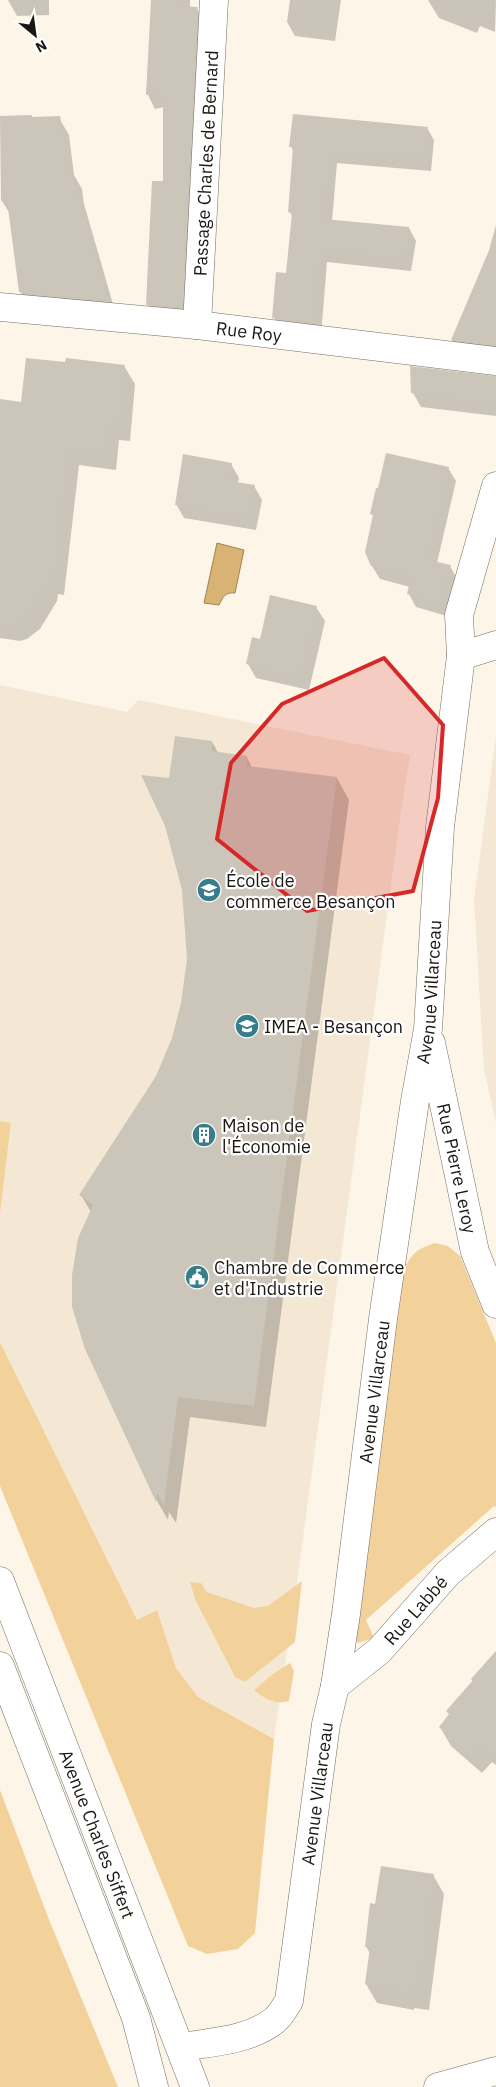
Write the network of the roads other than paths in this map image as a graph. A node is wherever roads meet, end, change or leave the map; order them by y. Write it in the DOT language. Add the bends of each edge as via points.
graph roads {
  1 [pos="214,0"];
  2 [pos="0,307"];
  3 [pos="197,325"];
  4 [pos="496,361"];
  5 [pos="496,486"];
  6 [pos="496,645"];
  7 [pos="460,656"];
  8 [pos="428,1029"];
  9 [pos="496,1304"];
  10 [pos="496,1532"];
  11 [pos="0,1581"];
  12 [pos="0,1666"];
  13 [pos="335,1686"];
  14 [pos="136,2018"];
  15 [pos="180,2047"];
  16 [pos="496,2071"];
  17 [pos="154,2087"];
  18 [pos="167,2087"];
  19 [pos="195,2087"];
  20 [pos="438,2087"];
  1 -- 3 [label="street, Passage Charles de Bernard"];
  2 -- 3 [label="street, Rue Roy"];
  3 -- 4 [label="street, Rue Roy"];
  5 -- 7 [label="street, Avenue Villarceau" via="459,615"];
  6 -- 7 [label="street"];
  7 -- 8 [label="street, Avenue Villarceau" via="440,827"];
  8 -- 9 [label="street, Rue Pierre Leroy" via="475,1252"];
  8 -- 13 [label="street, Avenue Villarceau" via="383,1319"];
  10 -- 13 [label="street, Rue Labbé" via="448,1573 379,1651"];
  11 -- 15 [label="street, Avenue Charles Siffert"];
  12 -- 14 [label="street, Avenue Charles Siffert"];
  13 -- 15 [label="street, Avenue Villarceau" via="326,1724 289,2001 276,2019 260,2030 231,2039"];
  14 -- 17 [label="street, Avenue Charles Siffert"];
  14 -- 18 [label="street, Avenue Charles Siffert"];
  15 -- 19 [label="street, Avenue Charles Siffert"];
  16 -- 20 [label="street"];
}
